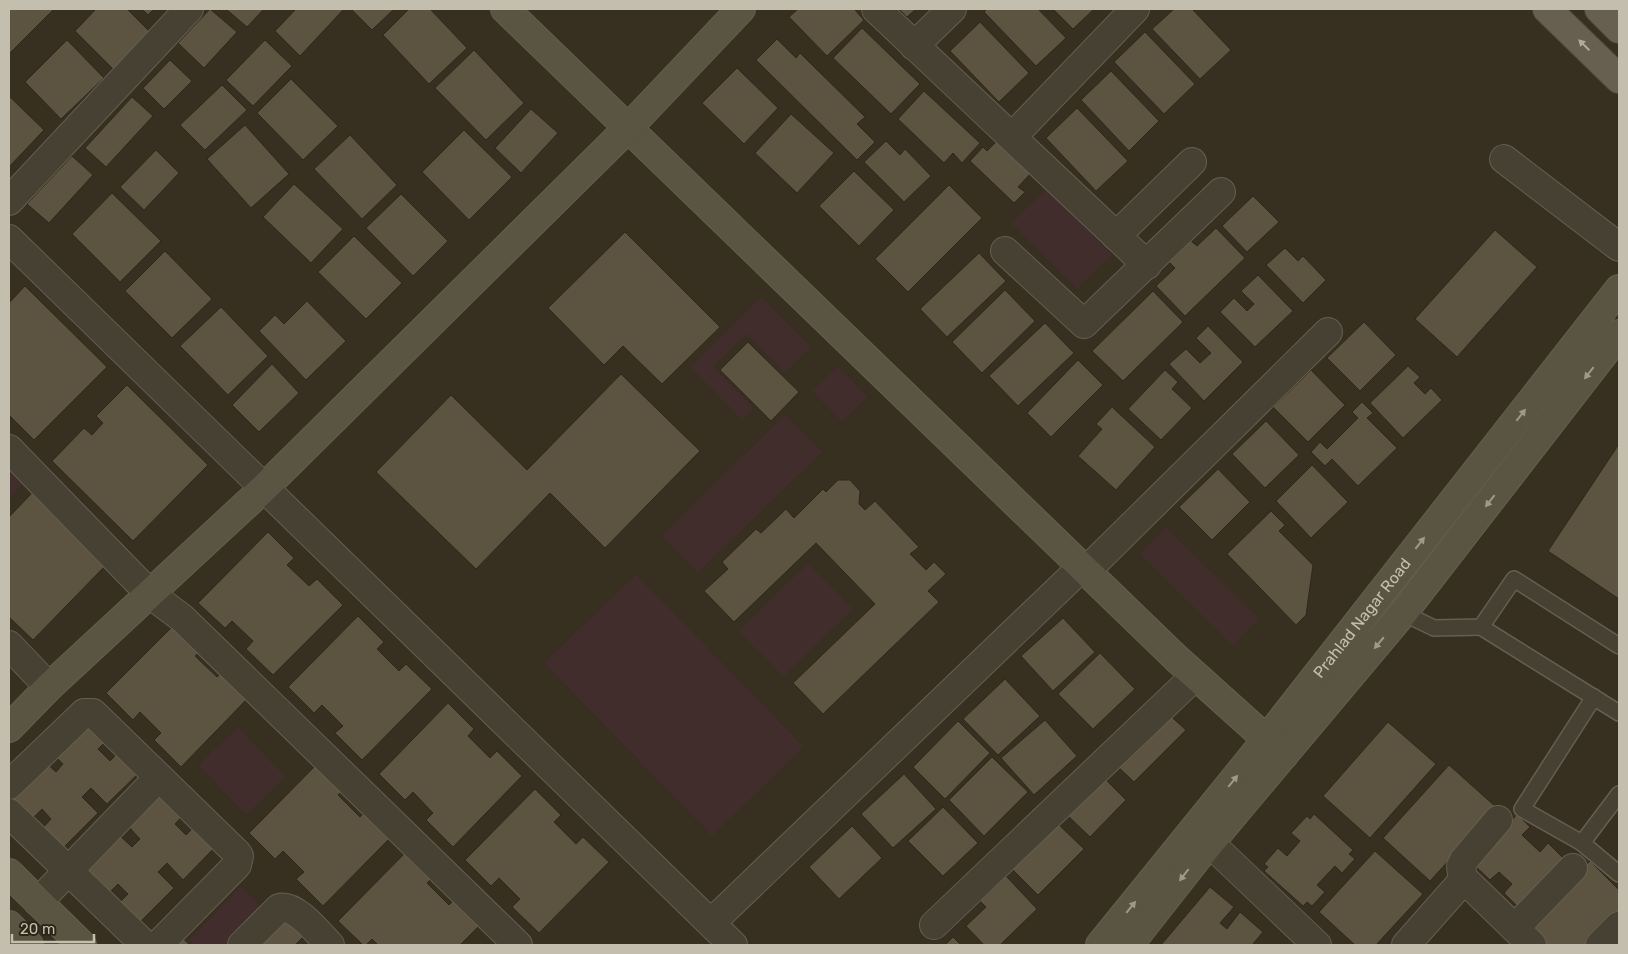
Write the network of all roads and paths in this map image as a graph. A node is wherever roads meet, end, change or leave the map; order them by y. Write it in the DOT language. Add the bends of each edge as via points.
graph roads {
  1 [pos="189,9"];
  2 [pos="505,9"];
  3 [pos="741,9"];
  4 [pos="876,9"];
  5 [pos="952,9"];
  6 [pos="1135,9"];
  7 [pos="1546,9"];
  8 [pos="1600,9"];
  9 [pos="1619,29"];
  10 [pos="914,46"];
  11 [pos="1619,79"];
  12 [pos="629,127"];
  13 [pos="1012,137"];
  14 [pos="1504,159"];
  15 [pos="1192,162"];
  16 [pos="1221,192"];
  17 [pos="9,201"];
  18 [pos="1116,236"];
  19 [pos="9,239"];
  20 [pos="1619,247"];
  21 [pos="1005,251"];
  22 [pos="1147,265"];
  23 [pos="1619,289"];
  24 [pos="1328,332"];
  25 [pos="1619,334"];
  26 [pos="9,449"];
  27 [pos="264,488"];
  28 [pos="1084,569"];
  29 [pos="150,594"];
  30 [pos="1403,613"];
  31 [pos="1481,627"];
  32 [pos="9,645"];
  33 [pos="1619,646"];
  34 [pos="1195,676"];
  35 [pos="49,687"];
  36 [pos="1594,697"];
  37 [pos="1619,713"];
  38 [pos="9,728"];
  39 [pos="1275,747"];
  40 [pos="159,777"];
  41 [pos="9,785"];
  42 [pos="1619,794"];
  43 [pos="9,813"];
  44 [pos="1498,820"];
  45 [pos="1210,843"];
  46 [pos="1578,856"];
  47 [pos="68,871"];
  48 [pos="9,873"];
  49 [pos="1619,874"];
  50 [pos="1463,882"];
  51 [pos="38,902"];
  52 [pos="711,924"];
  53 [pos="9,925"];
  54 [pos="934,925"];
  55 [pos="1619,926"];
  56 [pos="1524,937"];
  57 [pos="29,945"];
  58 [pos="82,945"];
  59 [pos="146,945"];
  60 [pos="158,945"];
  61 [pos="242,945"];
  62 [pos="330,945"];
  63 [pos="518,945"];
  64 [pos="733,945"];
  65 [pos="1100,945"];
  66 [pos="1129,945"];
  67 [pos="1317,945"];
  68 [pos="1406,945"];
  69 [pos="1600,945"];
  1 -- 17 [label="street"];
  2 -- 12 [label="street"];
  3 -- 12 [label="street"];
  4 -- 10 [label="street"];
  5 -- 10 [label="street"];
  6 -- 13 [label="street"];
  11 -- 7 [label="main road, one-way"];
  8 -- 9 [label="main road"];
  10 -- 13 [label="street"];
  12 -- 27 [label="street"];
  12 -- 28 [label="street"];
  13 -- 18 [label="street"];
  14 -- 20 [label="street"];
  15 -- 18 [label="street"];
  16 -- 22 [label="street"];
  18 -- 22 [label="street"];
  19 -- 27 [label="street"];
  21 -- 22 [label="street" via="1084,324"];
  39 -- 23 [label="street, Prahlad Nagar Road, one-way"];
  24 -- 28 [label="street"];
  25 -- 30 [label="street, one-way"];
  26 -- 29 [label="street"];
  27 -- 29 [label="street"];
  27 -- 52 [label="street"];
  28 -- 34 [label="street"];
  28 -- 52 [label="street"];
  29 -- 35 [label="street"];
  29 -- 63 [label="street" via="182,618"];
  30 -- 31 [label="lane" via="1434,628"];
  30 -- 39 [label="street, one-way"];
  31 -- 33 [label="lane" via="1514,580"];
  31 -- 36 [label="lane"];
  32 -- 35 [label="street"];
  34 -- 39 [label="street"];
  34 -- 54 [label="street"];
  35 -- 38 [label="street"];
  36 -- 37 [label="lane"];
  36 -- 46 [label="lane" via="1522,809"];
  39 -- 45 [label="street"];
  65 -- 39 [label="street, Prahlad Nagar Road, one-way"];
  40 -- 41 [label="street" via="88,711"];
  40 -- 47 [label="street"];
  40 -- 60 [label="street" via="236,853 239,861"];
  42 -- 46 [label="lane"];
  43 -- 47 [label="street"];
  44 -- 50 [label="street" via="1464,860 1461,866"];
  45 -- 66 [label="street, one-way"];
  45 -- 67 [label="street"];
  46 -- 49 [label="lane"];
  46 -- 56 [label="street"];
  47 -- 51 [label="street"];
  47 -- 59 [label="street"];
  48 -- 51 [label="street"];
  50 -- 56 [label="street" via="1471,884"];
  50 -- 68 [label="street"];
  51 -- 58 [label="street"];
  52 -- 64 [label="street"];
  53 -- 57 [label="street"];
  55 -- 69 [label="street"];
  61 -- 62 [label="street" via="279,908 285,906 294,909"];
}
